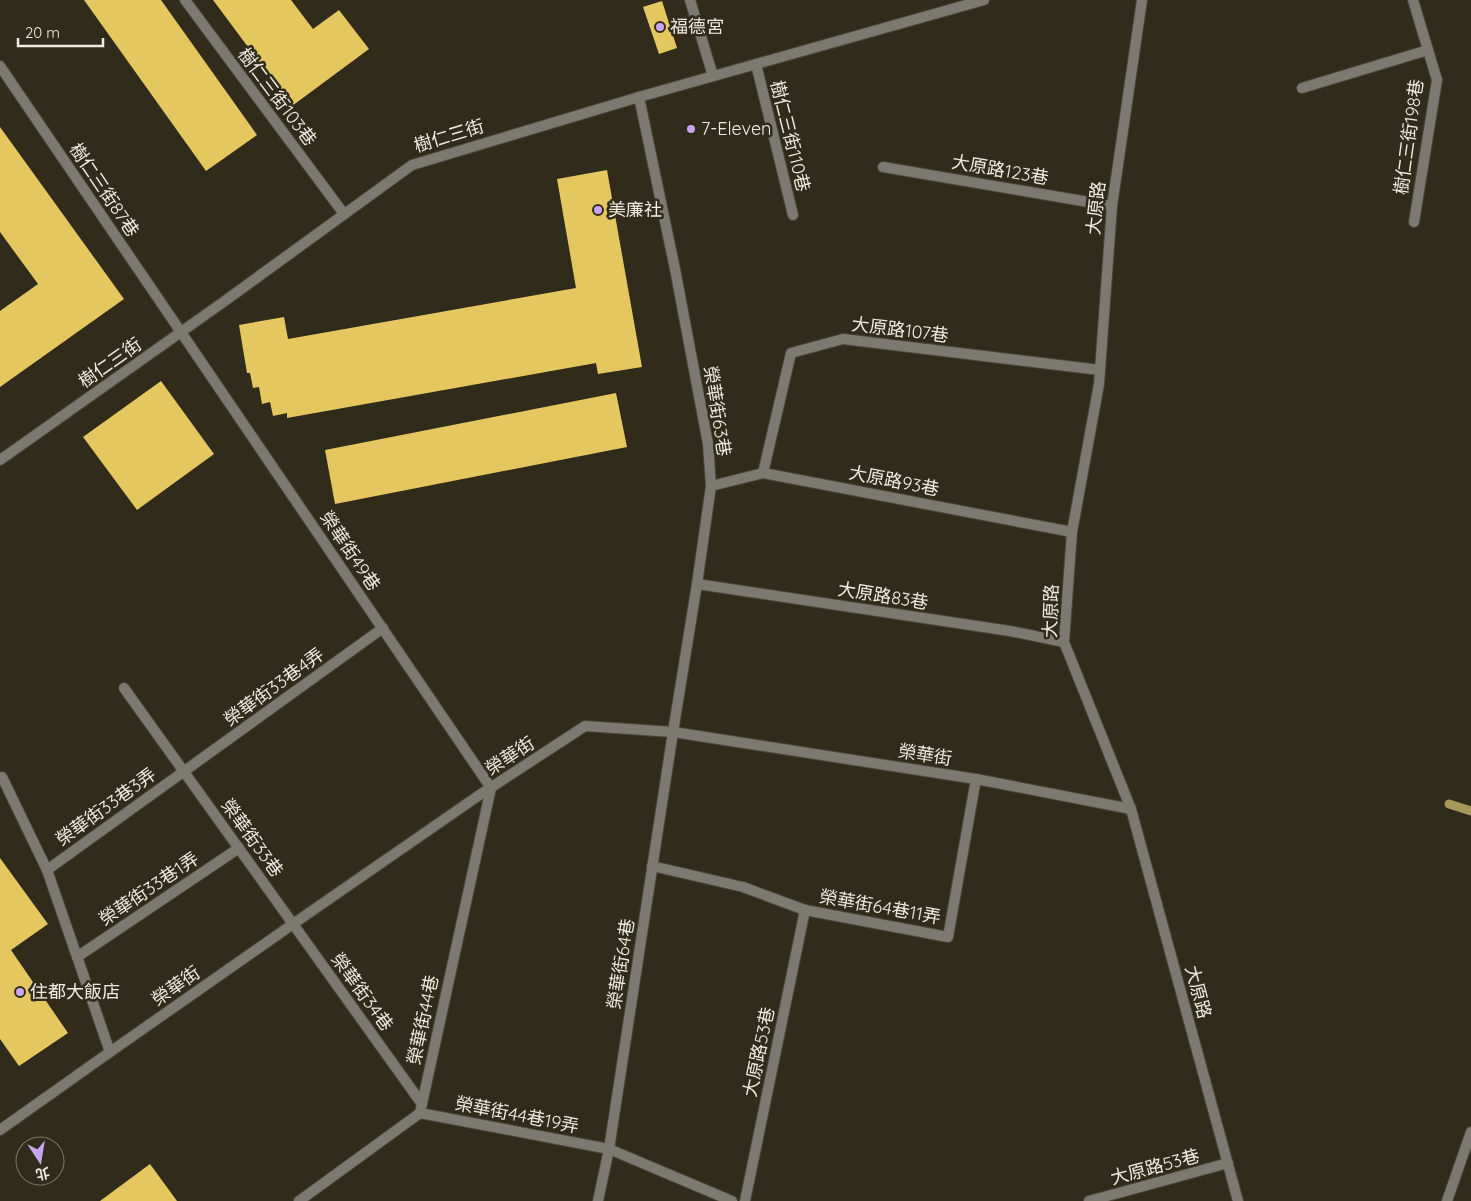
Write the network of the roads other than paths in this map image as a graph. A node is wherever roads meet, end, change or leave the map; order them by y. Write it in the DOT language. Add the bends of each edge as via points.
graph roads {
  1 [pos="185,0"];
  2 [pos="690,0"];
  3 [pos="984,0"];
  4 [pos="1142,0"];
  5 [pos="1413,0"];
  6 [pos="1428,50"];
  7 [pos="756,64"];
  8 [pos="0,66"];
  9 [pos="713,76"];
  10 [pos="1302,88"];
  11 [pos="639,97"];
  12 [pos="883,166"];
  13 [pos="1112,206"];
  14 [pos="344,214"];
  15 [pos="793,215"];
  16 [pos="1414,222"];
  17 [pos="182,332"];
  18 [pos="1100,370"];
  19 [pos="0,460"];
  20 [pos="763,473"];
  21 [pos="711,486"];
  22 [pos="1072,532"];
  23 [pos="697,584"];
  24 [pos="383,628"];
  25 [pos="1064,642"];
  26 [pos="124,688"];
  27 [pos="673,732"];
  28 [pos="184,771"];
  29 [pos="2,776"];
  30 [pos="976,779"];
  31 [pos="491,788"];
  32 [pos="1131,809"];
  33 [pos="238,848"];
  34 [pos="652,866"];
  35 [pos="47,870"];
  36 [pos="804,910"];
  37 [pos="293,924"];
  38 [pos="77,957"];
  39 [pos="110,1052"];
  40 [pos="420,1108"];
  41 [pos="0,1130"];
  42 [pos="1471,1132"];
  43 [pos="609,1149"];
  44 [pos="1228,1164"];
  45 [pos="299,1201"];
  46 [pos="598,1201"];
  47 [pos="732,1201"];
  48 [pos="745,1201"];
  49 [pos="1089,1201"];
  50 [pos="1238,1201"];
  51 [pos="1447,1201"];
  1 -- 14 [label="street, 樹仁三街103巷"];
  2 -- 9 [label="street"];
  3 -- 7 [label="street, 樹仁三街"];
  4 -- 13 [label="street, 大原路"];
  5 -- 6 [label="street, 樹仁三街198巷"];
  6 -- 10 [label="street"];
  6 -- 16 [label="street, 樹仁三街198巷" via="1437,80"];
  7 -- 9 [label="street, 樹仁三街"];
  7 -- 15 [label="street, 樹仁三街110巷"];
  8 -- 17 [label="street, 樹仁三街87巷"];
  9 -- 11 [label="street, 樹仁三街"];
  11 -- 14 [label="street, 樹仁三街" via="412,164"];
  11 -- 21 [label="street, 榮華街63巷" via="708,444"];
  12 -- 13 [label="street, 大原路123巷"];
  13 -- 18 [label="street, 大原路"];
  14 -- 17 [label="street, 樹仁三街"];
  17 -- 19 [label="street, 樹仁三街"];
  17 -- 24 [label="street, 榮華街49巷"];
  18 -- 20 [label="street, 大原路107巷" via="843,339 791,353"];
  18 -- 22 [label="street, 大原路"];
  20 -- 21 [label="street, 大原路93巷"];
  20 -- 22 [label="street, 大原路93巷"];
  21 -- 23 [label="street, 榮華街63巷"];
  22 -- 25 [label="street, 大原路"];
  23 -- 25 [label="street, 大原路83巷"];
  23 -- 27 [label="street, 榮華街63巷"];
  24 -- 28 [label="street, 榮華街33巷4弄"];
  24 -- 31 [label="street, 榮華街49巷"];
  25 -- 32 [label="street, 大原路"];
  26 -- 28 [label="street, 榮華街33巷"];
  27 -- 30 [label="street, 榮華街"];
  27 -- 31 [label="street, 榮華街" via="585,726"];
  27 -- 34 [label="street, 榮華街64巷"];
  28 -- 33 [label="street, 榮華街33巷"];
  28 -- 35 [label="street, 榮華街33巷3弄"];
  29 -- 35 [label="street"];
  30 -- 32 [label="street, 榮華街"];
  30 -- 36 [label="street, 榮華街64巷11弄" via="948,937"];
  31 -- 37 [label="street, 榮華街"];
  31 -- 40 [label="street, 榮華街44巷"];
  32 -- 44 [label="street, 大原路"];
  33 -- 37 [label="street, 榮華街33巷"];
  33 -- 38 [label="street, 榮華街33巷1弄"];
  34 -- 36 [label="street, 榮華街64巷11弄" via="743,887"];
  34 -- 43 [label="street, 榮華街64巷"];
  35 -- 38 [label="street"];
  36 -- 48 [label="street, 大原路53巷"];
  37 -- 39 [label="street, 榮華街"];
  37 -- 40 [label="street, 榮華街34巷"];
  38 -- 39 [label="street"];
  39 -- 41 [label="street, 榮華街"];
  40 -- 43 [label="street, 榮華街44巷19弄"];
  40 -- 45 [label="street"];
  42 -- 51 [label="street"];
  43 -- 46 [label="street, 榮華街64巷"];
  43 -- 47 [label="street"];
  44 -- 49 [label="street, 大原路53巷"];
  44 -- 50 [label="street, 大原路"];
}
